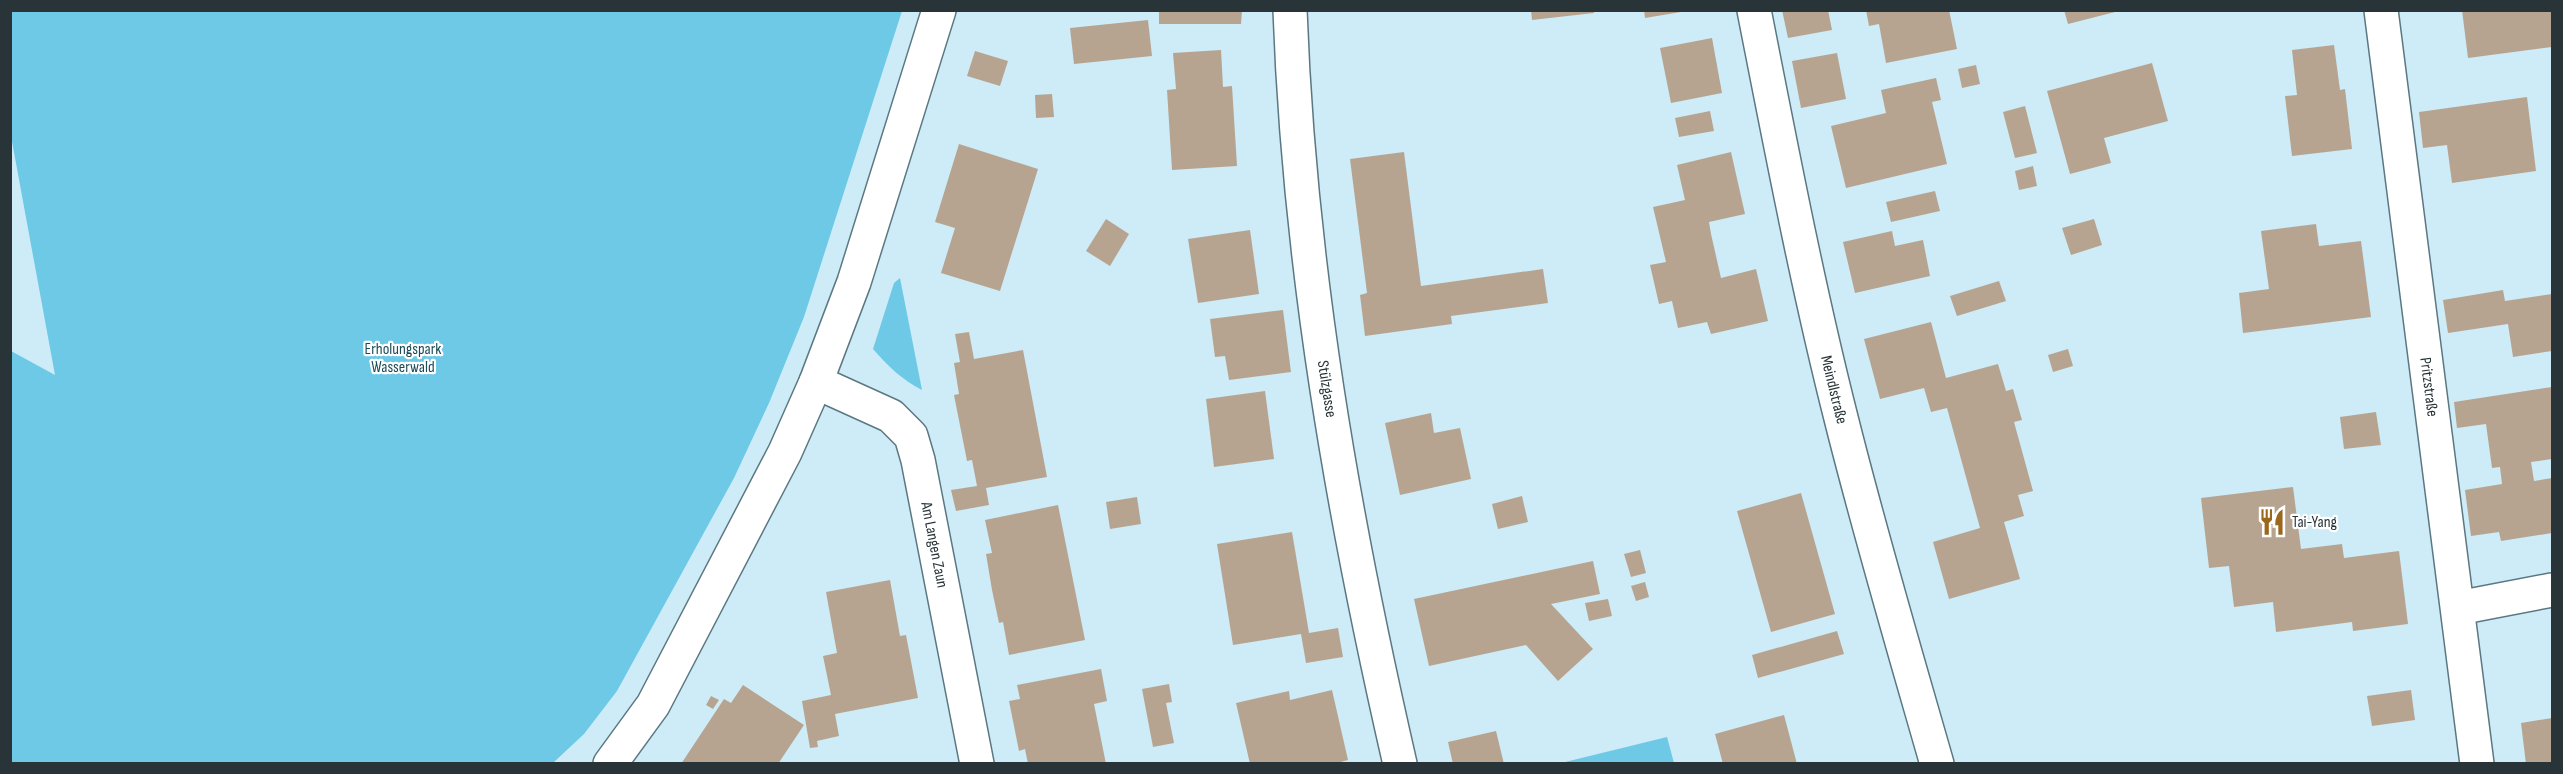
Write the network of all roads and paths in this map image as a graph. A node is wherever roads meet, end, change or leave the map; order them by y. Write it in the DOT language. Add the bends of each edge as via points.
graph roads {
  1 [pos="939,10"];
  2 [pos="1290,10"];
  3 [pos="1754,10"];
  4 [pos="2381,10"];
  5 [pos="816,382"];
  6 [pos="2553,590"];
  7 [pos="2458,608"];
  8 [pos="610,764"];
  9 [pos="977,764"];
  10 [pos="1400,764"];
  11 [pos="1938,764"];
  12 [pos="2477,764"];
  1 -- 5 [label="street" via="854,282"];
  2 -- 10 [label="street, Stülzgasse" via="1308,255 1322,354 1344,497"];
  3 -- 11 [label="street, Meindlstraße" via="1841,417 1888,597"];
  4 -- 7 [label="street, Pritzstraße"];
  5 -- 8 [label="street" via="752,519 653,705"];
  5 -- 9 [label="street, Am Langen Zaun" via="891,416 911,436"];
  6 -- 7 [label="street"];
  7 -- 12 [label="street, Pritzstraße"];
}
